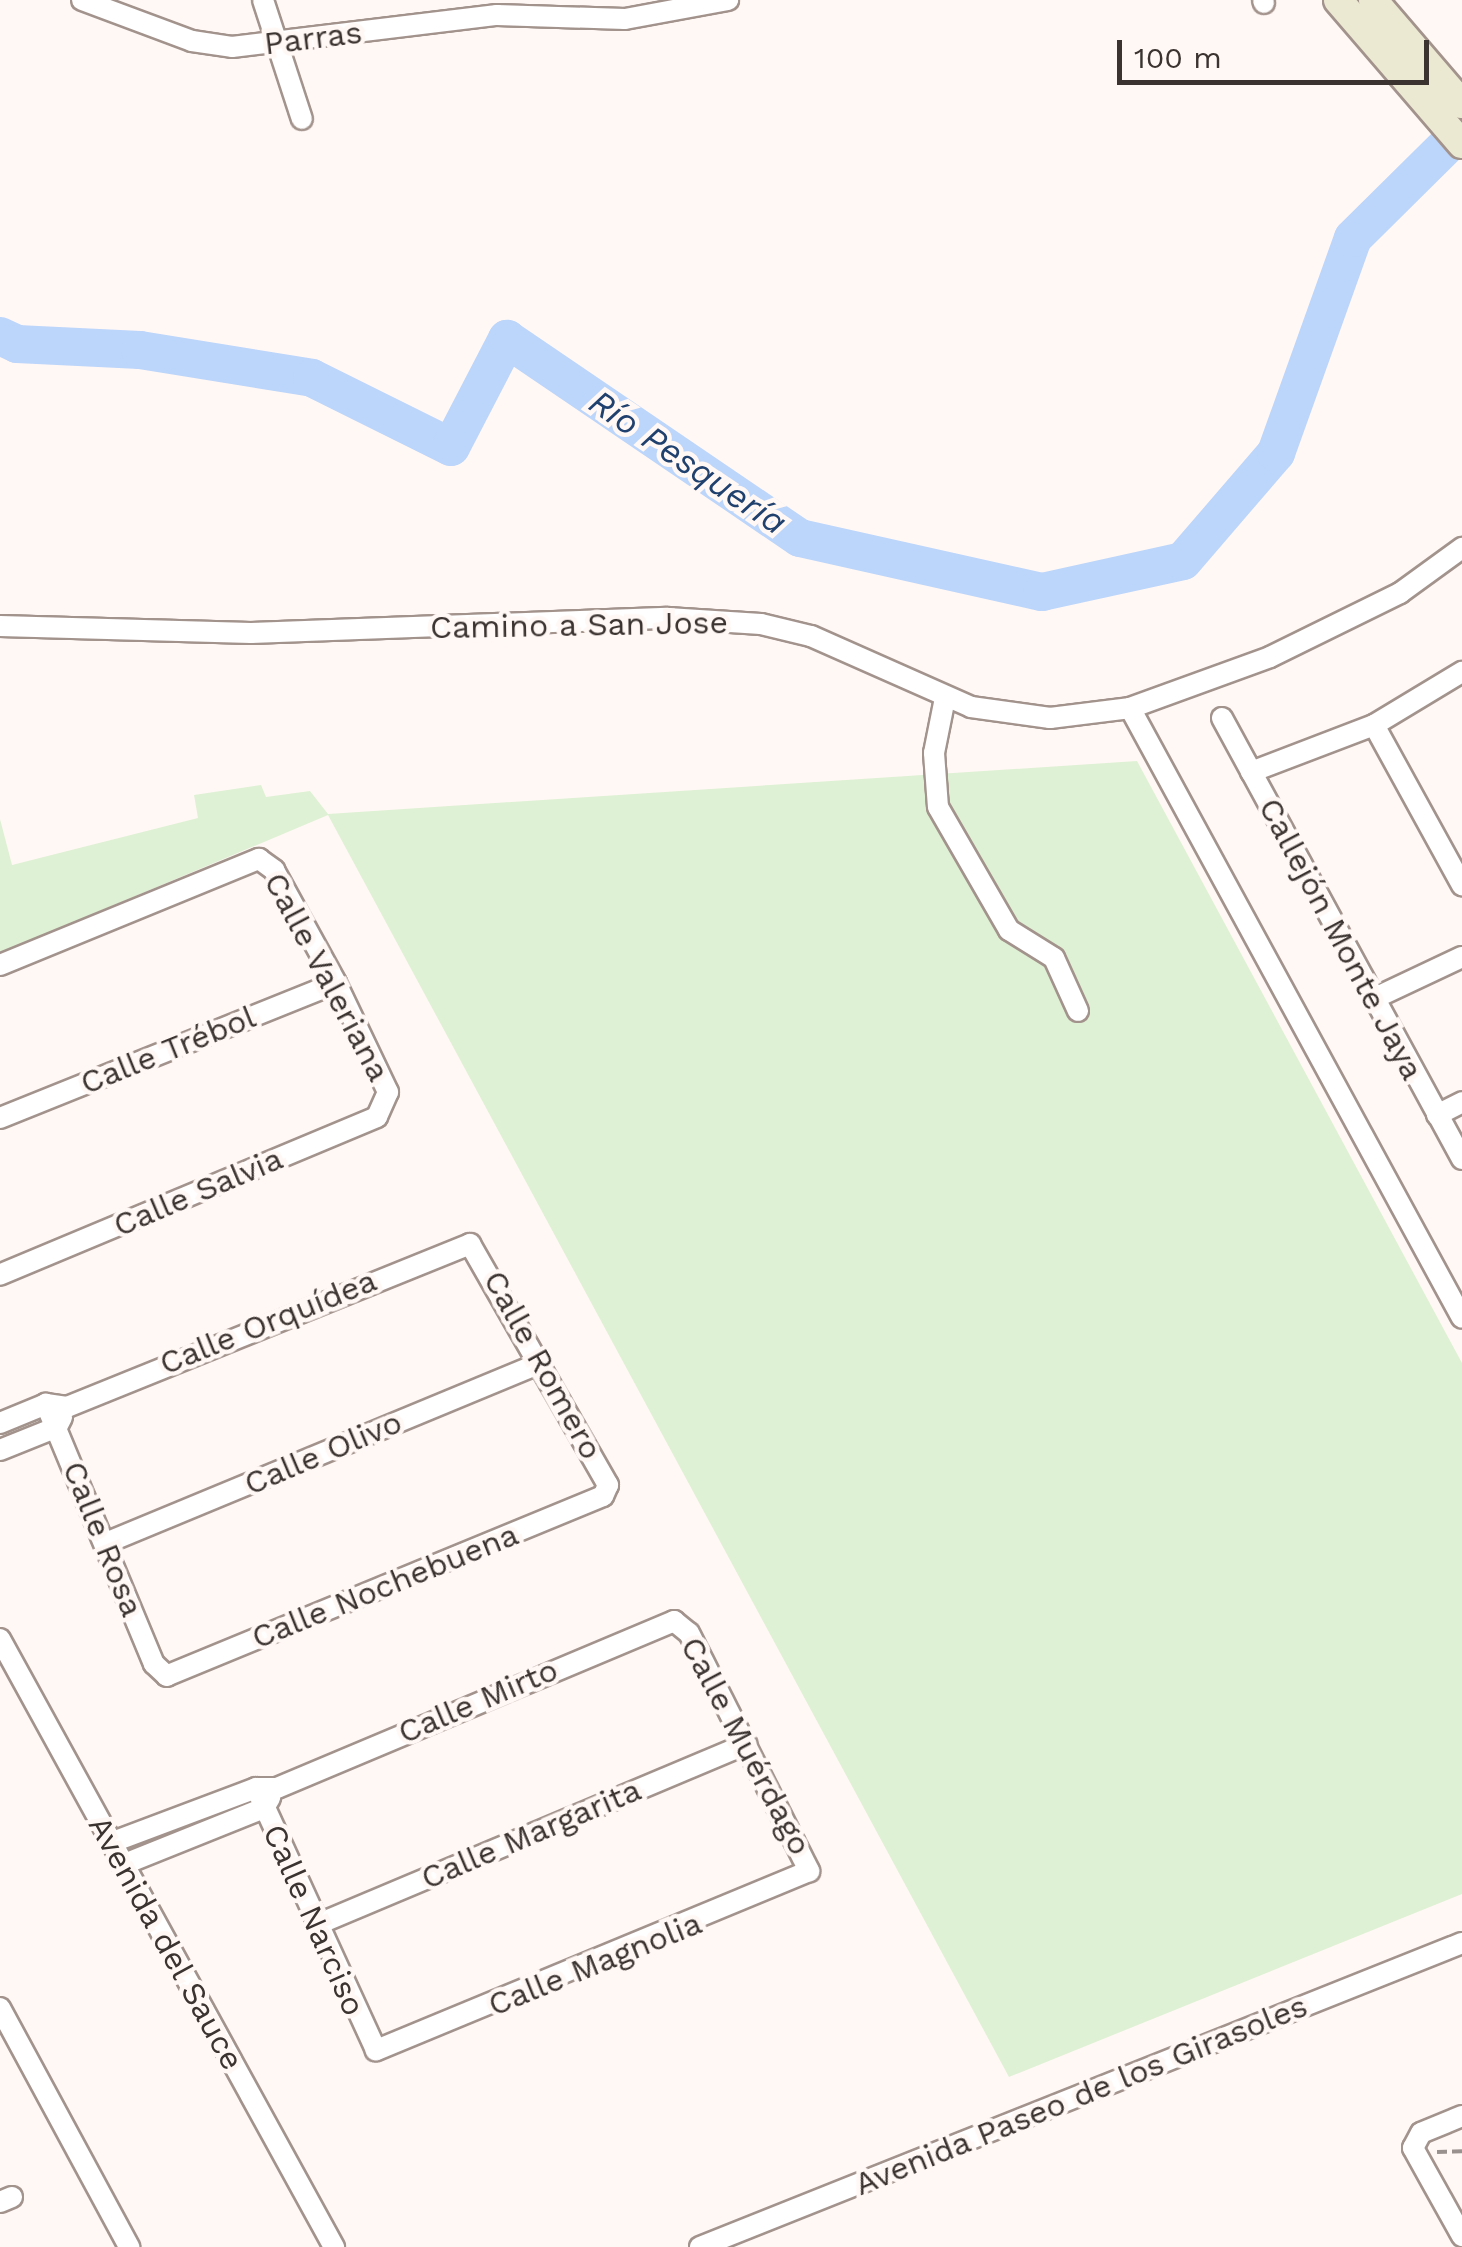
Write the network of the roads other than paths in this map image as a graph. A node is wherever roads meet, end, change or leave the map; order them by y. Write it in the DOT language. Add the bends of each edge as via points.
graph roads {
  1 [pos="82,0"];
  2 [pos="264,0"];
  3 [pos="728,0"];
  4 [pos="1338,0"];
  5 [pos="1374,0"];
  6 [pos="494,7"];
  7 [pos="279,44"];
  8 [pos="1462,104"];
  9 [pos="302,119"];
  10 [pos="1462,144"];
  11 [pos="1462,548"];
  12 [pos="0,626"];
  13 [pos="1462,672"];
  14 [pos="945,698"];
  15 [pos="1130,708"];
  16 [pos="1222,718"];
  17 [pos="1374,724"];
  18 [pos="1251,772"];
  19 [pos="1462,885"];
  20 [pos="1462,957"];
  21 [pos="0,965"];
  22 [pos="336,983"];
  23 [pos="1373,1000"];
  24 [pos="1078,1011"];
  25 [pos="388,1099"];
  26 [pos="1462,1102"];
  27 [pos="1436,1115"];
  28 [pos="0,1118"];
  29 [pos="1462,1159"];
  30 [pos="470,1244"];
  31 [pos="0,1275"];
  32 [pos="1462,1318"];
  33 [pos="540,1363"];
  34 [pos="57,1405"];
  35 [pos="0,1424"];
  36 [pos="57,1427"];
  37 [pos="0,1450"];
  38 [pos="607,1490"];
  39 [pos="106,1544"];
  40 [pos="680,1623"];
  41 [pos="0,1638"];
  42 [pos="161,1674"];
  43 [pos="746,1744"];
  44 [pos="265,1795"];
  45 [pos="110,1843"];
  46 [pos="122,1865"];
  47 [pos="810,1871"];
  48 [pos="316,1925"];
  49 [pos="1462,1943"];
  50 [pos="0,2008"];
  51 [pos="376,2050"];
  52 [pos="1462,2116"];
  53 [pos="1462,2236"];
  54 [pos="130,2247"];
  55 [pos="334,2247"];
  56 [pos="700,2247"];
  1 -- 7 [label="street, Parras" via="192,40"];
  2 -- 7 [label="street"];
  3 -- 6 [label="street, Parras" via="625,20"];
  4 -- 10 [label="street"];
  5 -- 8 [label="street"];
  6 -- 7 [label="street, Parras"];
  7 -- 9 [label="street"];
  11 -- 15 [label="street, Camino a San Jose" via="1400,593 1302,642"];
  12 -- 14 [label="street, Camino a San Jose" via="251,633 668,618 761,624 811,636"];
  13 -- 17 [label="street"];
  14 -- 15 [label="street, Camino a San Jose" via="1003,716"];
  14 -- 24 [label="street" via="934,753 938,806 1008,930 1054,958"];
  15 -- 32 [label="street"];
  16 -- 18 [label="street, Callejón Monte Jaya"];
  17 -- 18 [label="street"];
  17 -- 19 [label="street"];
  18 -- 23 [label="street, Callejón Monte Jaya"];
  20 -- 23 [label="street"];
  21 -- 22 [label="street, Calle Valeriana" via="260,860 274,870"];
  22 -- 25 [label="street, Calle Valeriana" via="378,1062"];
  22 -- 28 [label="street, Calle Trébol"];
  23 -- 27 [label="street, Callejón Monte Jaya"];
  25 -- 31 [label="street, Calle Salvia" via="377,1116"];
  26 -- 27 [label="street"];
  27 -- 29 [label="street, Callejón Monte Jaya"];
  30 -- 33 [label="street, Calle Romero"];
  30 -- 34 [label="street, Calle Orquídea"];
  33 -- 38 [label="street, Calle Romero"];
  33 -- 39 [label="street, Calle Olivo"];
  34 -- 35 [label="street, Calle Orquídea"];
  34 -- 36 [label="street"];
  36 -- 37 [label="street"];
  36 -- 39 [label="street, Calle Rosa"];
  38 -- 42 [label="street, Calle Nochebuena"];
  39 -- 42 [label="street, Calle Rosa"];
  40 -- 43 [label="street, Calle Muérdago"];
  40 -- 44 [label="street, Calle Mirto" via="666,1622"];
  41 -- 45 [label="street, Avenida del Sauce"];
  43 -- 47 [label="street, Calle Muérdago"];
  43 -- 48 [label="street, Calle Margarita"];
  44 -- 45 [label="street, Calle Mirto"];
  44 -- 46 [label="street, Calle Mirto"];
  44 -- 48 [label="street, Calle Narciso"];
  45 -- 46 [label="street, Avenida del Sauce"];
  46 -- 55 [label="street, Avenida del Sauce"];
  47 -- 51 [label="street, Calle Magnolia"];
  48 -- 51 [label="street, Calle Narciso"];
  49 -- 56 [label="street, Avenida Paseo de los Girasoles"];
  50 -- 54 [label="street"];
  52 -- 53 [label="street" via="1421,2134 1413,2148"];
}
